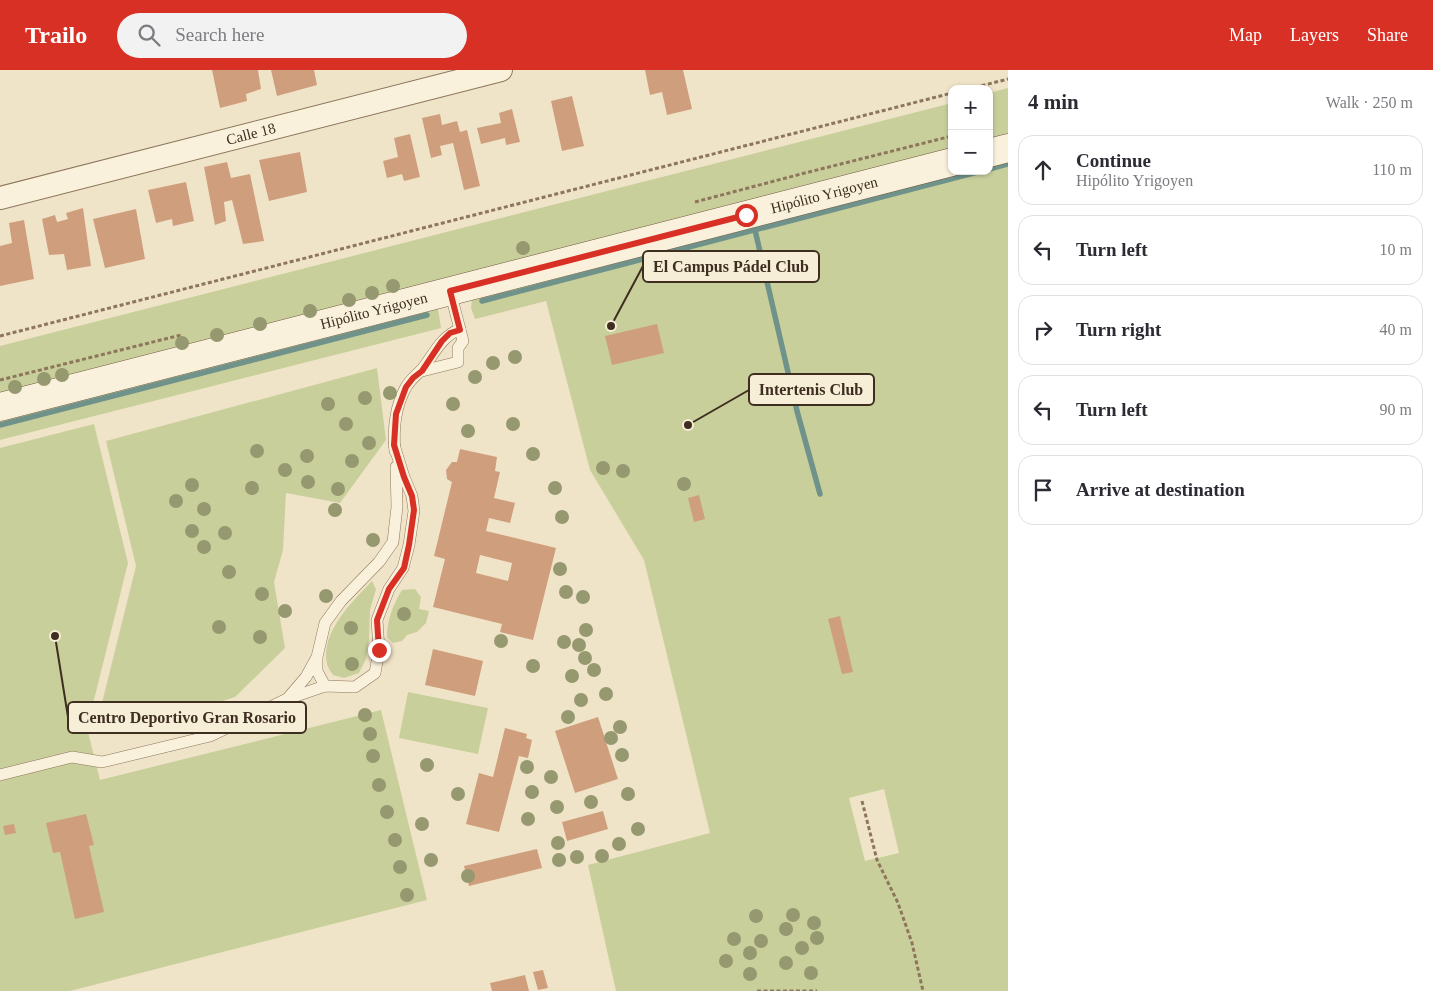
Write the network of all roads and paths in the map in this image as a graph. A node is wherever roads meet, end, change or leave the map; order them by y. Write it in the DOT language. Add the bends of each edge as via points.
graph roads {
  1 [pos="501,70"];
  2 [pos="1008,79"];
  3 [pos="985,85"];
  4 [pos="948,94"];
  5 [pos="1008,148"];
  6 [pos="993,152"];
  7 [pos="948,163"];
  8 [pos="0,198"];
  9 [pos="450,291"];
  10 [pos="460,330"];
  11 [pos="0,336"];
  12 [pos="422,371"];
  13 [pos="0,407"];
  14 [pos="394,445"];
  15 [pos="317,657"];
  16 [pos="325,686"];
  17 [pos="287,699"];
  18 [pos="0,776"];
  19 [pos="862,801"];
  20 [pos="757,991"];
  21 [pos="817,991"];
  22 [pos="923,991"];
  1 -- 8 [label="street, Calle 18"];
  2 -- 3 [label="path"];
  4 -- 11 [label="path"];
  5 -- 6 [label="main road"];
  7 -- 9 [label="main road, Hipólito Yrigoyen"];
  9 -- 10 [label="lane"];
  9 -- 13 [label="main road, Hipólito Yrigoyen"];
  10 -- 12 [label="lane" via="450,333 442,341"];
  10 -- 12 [label="lane" via="463,341 458,348 458,362"];
  12 -- 14 [label="lane" via="413,378 402,396 396,414"];
  14 -- 15 [label="lane" via="397,507 393,542 325,623"];
  14 -- 16 [label="lane" via="414,510 404,568 389,589 377,620 379,650 375,673 355,687"];
  15 -- 16 [label="lane" via="317,672"];
  15 -- 17 [label="lane" via="306,677"];
  16 -- 17 [label="lane"];
  17 -- 18 [label="lane" via="210,736 102,762 72,757"];
  19 -- 22 [label="path" via="877,860 912,943"];
  20 -- 21 [label="path"];
}
